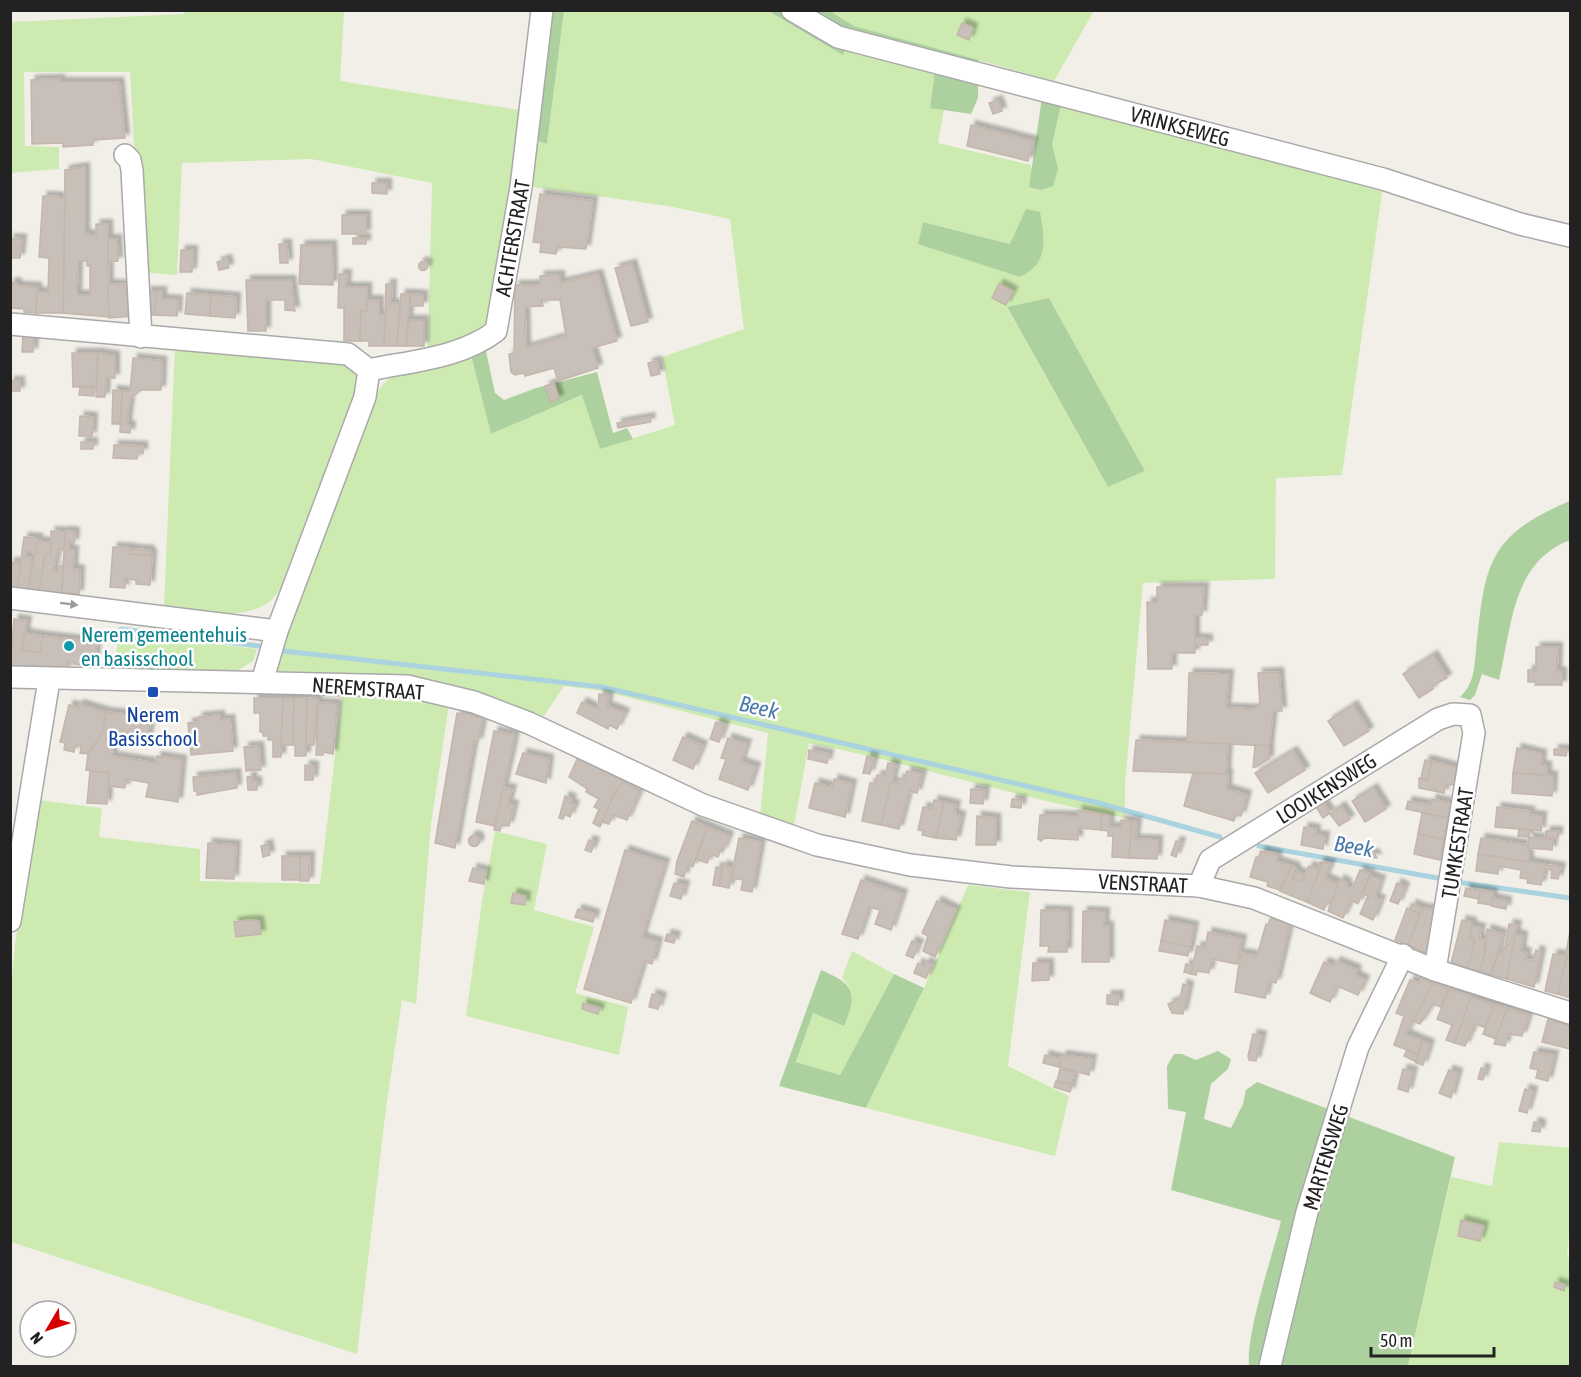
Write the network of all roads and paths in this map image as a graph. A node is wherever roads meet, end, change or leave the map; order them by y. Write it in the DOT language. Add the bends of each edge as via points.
graph roads {
  1 [pos="542,10"];
  2 [pos="792,10"];
  3 [pos="125,155"];
  4 [pos="1570,236"];
  5 [pos="10,324"];
  6 [pos="141,337"];
  7 [pos="369,370"];
  8 [pos="10,598"];
  9 [pos="277,631"];
  10 [pos="10,677"];
  11 [pos="49,680"];
  12 [pos="262,682"];
  13 [pos="1470,715"];
  14 [pos="703,805"];
  15 [pos="1199,886"];
  16 [pos="10,921"];
  17 [pos="1403,955"];
  18 [pos="1435,970"];
  19 [pos="1570,1013"];
  20 [pos="1270,1366"];
  1 -- 7 [label="street, ACHTERSTRAAT" via="521,187 496,331 480,343"];
  2 -- 4 [label="street, VRINKSEWEG" via="838,37 1383,179"];
  3 -- 6 [label="street" via="132,170"];
  5 -- 6 [label="street"];
  6 -- 7 [label="street" via="348,354"];
  7 -- 9 [label="street" via="365,397"];
  8 -- 9 [label="street, one-way"];
  9 -- 12 [label="street"];
  10 -- 11 [label="street, NEREMSTRAAT"];
  11 -- 12 [label="street, NEREMSTRAAT"];
  11 -- 16 [label="street"];
  12 -- 14 [label="street, NEREMSTRAAT" via="406,686 474,702 529,723"];
  13 -- 15 [label="street, LOOIKENSWEG" via="1453,714 1438,719 1210,860"];
  13 -- 18 [label="street, TUMKESTRAAT" via="1474,733"];
  14 -- 15 [label="street, VENSTRAAT" via="817,845 910,865 1011,877"];
  15 -- 17 [label="street, VENSTRAAT" via="1254,898"];
  17 -- 18 [label="street, VENSTRAAT"];
  17 -- 20 [label="street, MARTENSWEG" via="1358,1047 1307,1212"];
  18 -- 19 [label="street, VENSTRAAT"];
}
